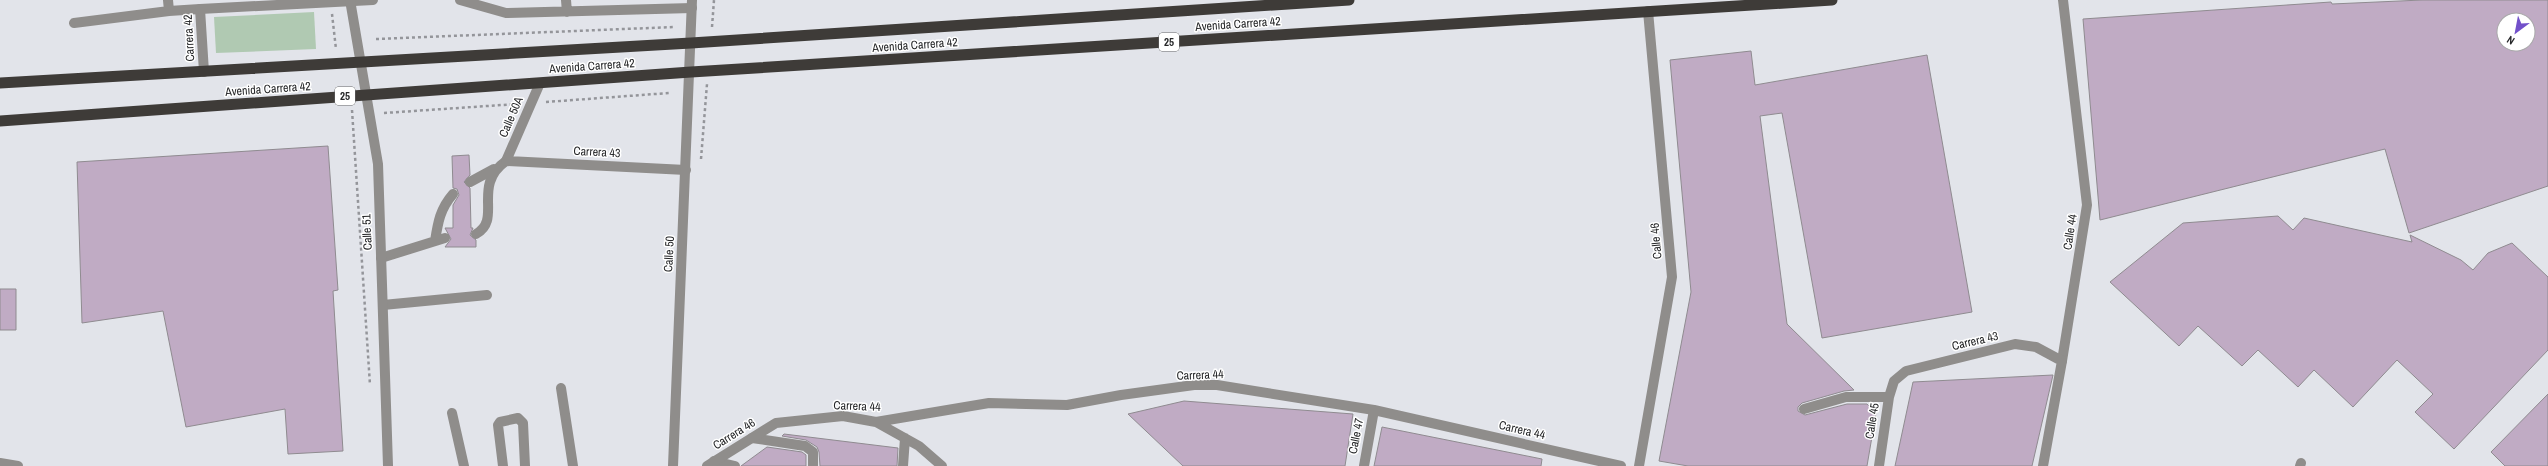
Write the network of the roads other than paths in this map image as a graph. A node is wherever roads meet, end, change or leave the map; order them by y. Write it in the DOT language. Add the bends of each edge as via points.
graph roads {
  1 [pos="168,0"];
  2 [pos="373,0"];
  3 [pos="460,0"];
  4 [pos="566,0"];
  5 [pos="1349,0"];
  6 [pos="1827,0"];
  7 [pos="1832,0"];
  8 [pos="2062,0"];
  9 [pos="350,1"];
  10 [pos="692,4"];
  11 [pos="200,9"];
  12 [pos="169,11"];
  13 [pos="1648,11"];
  14 [pos="567,12"];
  15 [pos="74,23"];
  16 [pos="691,43"];
  17 [pos="362,62"];
  18 [pos="204,72"];
  19 [pos="691,72"];
  20 [pos="540,83"];
  21 [pos="0,84"];
  22 [pos="368,95"];
  23 [pos="0,121"];
  24 [pos="506,161"];
  25 [pos="494,169"];
  26 [pos="686,170"];
  27 [pos="470,182"];
  28 [pos="453,194"];
  29 [pos="476,234"];
  30 [pos="381,258"];
  31 [pos="486,295"];
  32 [pos="383,305"];
  33 [pos="2062,360"];
  34 [pos="1894,381"];
  35 [pos="561,388"];
  36 [pos="1889,397"];
  37 [pos="1804,409"];
  38 [pos="1374,410"];
  39 [pos="452,413"];
  40 [pos="876,422"];
  41 [pos="776,423"];
  42 [pos="752,438"];
  43 [pos="905,438"];
  44 [pos="0,463"];
  45 [pos="710,464"];
  46 [pos="940,464"];
  47 [pos="18,466"];
  48 [pos="388,466"];
  49 [pos="464,466"];
  50 [pos="503,466"];
  51 [pos="525,466"];
  52 [pos="573,466"];
  53 [pos="673,466"];
  54 [pos="735,466"];
  55 [pos="813,466"];
  56 [pos="903,466"];
  57 [pos="1364,466"];
  58 [pos="1622,466"];
  59 [pos="1639,466"];
  60 [pos="1878,466"];
  61 [pos="2043,466"];
  1 -- 12 [label="street"];
  2 -- 9 [label="street, Carrera 42"];
  3 -- 14 [label="street" via="506,13"];
  4 -- 14 [label="street"];
  5 -- 16 [label="highway, Avenida Carrera 42"];
  6 -- 7 [label="highway, Avenida Carrera 42 / 25"];
  6 -- 13 [label="highway, Avenida Carrera 42 / 25"];
  8 -- 33 [label="street, Calle 44" via="2087,205"];
  9 -- 11 [label="street, Carrera 42"];
  9 -- 17 [label="street, Calle 51"];
  10 -- 14 [label="street"];
  10 -- 16 [label="street, Calle 50"];
  11 -- 12 [label="street"];
  11 -- 18 [label="street, Carrera 42"];
  12 -- 15 [label="street"];
  13 -- 19 [label="highway, Avenida Carrera 42 / 25"];
  13 -- 59 [label="street, Calle 46" via="1672,278"];
  16 -- 17 [label="highway, Avenida Carrera 42"];
  16 -- 19 [label="street, Calle 50"];
  17 -- 18 [label="highway, Avenida Carrera 42"];
  17 -- 22 [label="street, Calle 51"];
  18 -- 21 [label="highway, Avenida Carrera 42"];
  19 -- 20 [label="highway, Avenida Carrera 42 / 25"];
  19 -- 26 [label="street, Calle 50"];
  20 -- 22 [label="highway, Avenida Carrera 42 / 25"];
  20 -- 24 [label="street, Calle 50A"];
  22 -- 23 [label="highway, Avenida Carrera 42 / 25"];
  22 -- 30 [label="street, Calle 51" via="378,164"];
  24 -- 25 [label="street"];
  24 -- 26 [label="street, Carrera 43"];
  25 -- 27 [label="street"];
  25 -- 29 [label="street" via="488,183 487,222 484,230"];
  26 -- 53 [label="street, Calle 50"];
  28 -- 30 [label="street" via="439,215 440,240"];
  30 -- 32 [label="street, Calle 51"];
  31 -- 32 [label="street"];
  32 -- 48 [label="street, Calle 51"];
  33 -- 34 [label="street, Carrera 43" via="2036,347 2015,344 1906,370"];
  33 -- 61 [label="street, Calle 44"];
  34 -- 36 [label="street, Calle 45"];
  35 -- 52 [label="street"];
  36 -- 37 [label="street" via="1846,397"];
  36 -- 60 [label="street, Calle 45"];
  38 -- 40 [label="street, Carrera 44" via="1217,385 1202,385 1120,395 1067,405 989,403"];
  38 -- 57 [label="street, Calle 47"];
  38 -- 58 [label="street, Carrera 44"];
  39 -- 49 [label="street"];
  40 -- 41 [label="street, Carrera 44" via="843,416"];
  40 -- 43 [label="street"];
  41 -- 42 [label="street, Carrera 46"];
  42 -- 45 [label="street, Carrera 46"];
  42 -- 55 [label="street" via="805,446 813,452"];
  43 -- 46 [label="street"];
  43 -- 56 [label="street"];
  44 -- 47 [label="street"];
  45 -- 54 [label="street"];
  50 -- 51 [label="street" via="498,425 500,422 518,418 523,423"];
}
